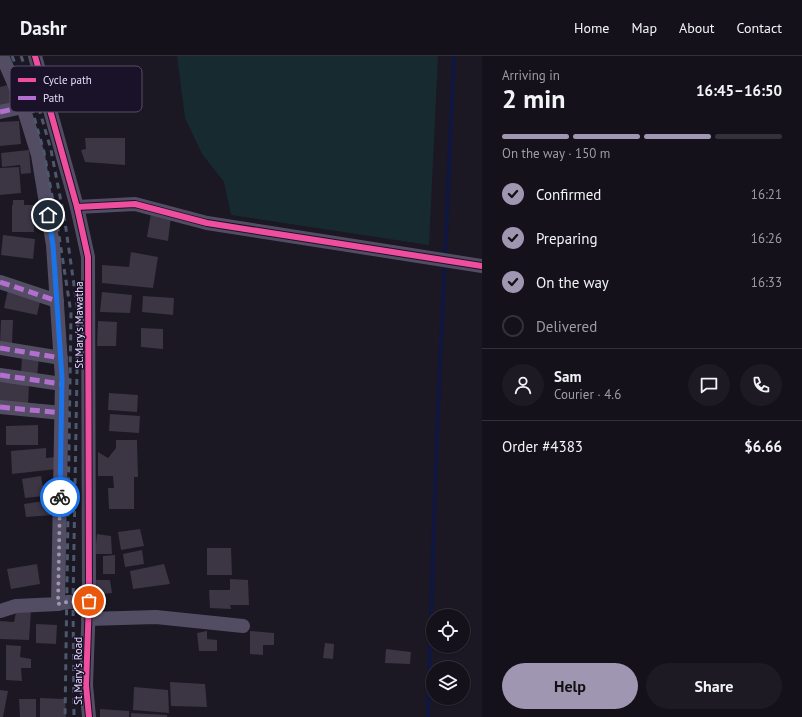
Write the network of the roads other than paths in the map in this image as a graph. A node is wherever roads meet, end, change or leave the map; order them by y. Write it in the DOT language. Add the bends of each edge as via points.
graph roads {
  1 [pos="2,56"];
  2 [pos="35,56"];
  3 [pos="38,66"];
  4 [pos="10,75"];
  5 [pos="10,110"];
  6 [pos="0,112"];
  7 [pos="25,112"];
  8 [pos="51,112"];
  9 [pos="77,206"];
  10 [pos="482,266"];
  11 [pos="0,282"];
  12 [pos="57,301"];
  13 [pos="0,348"];
  14 [pos="61,358"];
  15 [pos="0,375"];
  16 [pos="62,384"];
  17 [pos="0,407"];
  18 [pos="62,413"];
  19 [pos="89,601"];
  20 [pos="58,604"];
  21 [pos="0,611"];
  22 [pos="88,619"];
  23 [pos="243,626"];
  24 [pos="89,717"];
  1 -- 4 [label="street"];
  2 -- 3 [label="street, St.Mary's Mawatha"];
  5 -- 6 [label="street"];
  7 -- 12 [label="street" via="38,156 53,245"];
  8 -- 9 [label="street, St.Mary's Mawatha"];
  9 -- 10 [label="street" via="135,204 207,223"];
  9 -- 19 [label="street, St.Mary's Mawatha" via="88,256"];
  11 -- 12 [label="street"];
  12 -- 14 [label="street"];
  13 -- 14 [label="street"];
  14 -- 16 [label="street"];
  15 -- 16 [label="street"];
  16 -- 18 [label="street"];
  17 -- 18 [label="street"];
  18 -- 20 [label="street"];
  19 -- 20 [label="street"];
  19 -- 22 [label="street, St Mary's Road"];
  20 -- 21 [label="street" via="16,606"];
  22 -- 23 [label="street" via="156,617"];
  22 -- 24 [label="street, St Mary's Road" via="86,685"];
}
